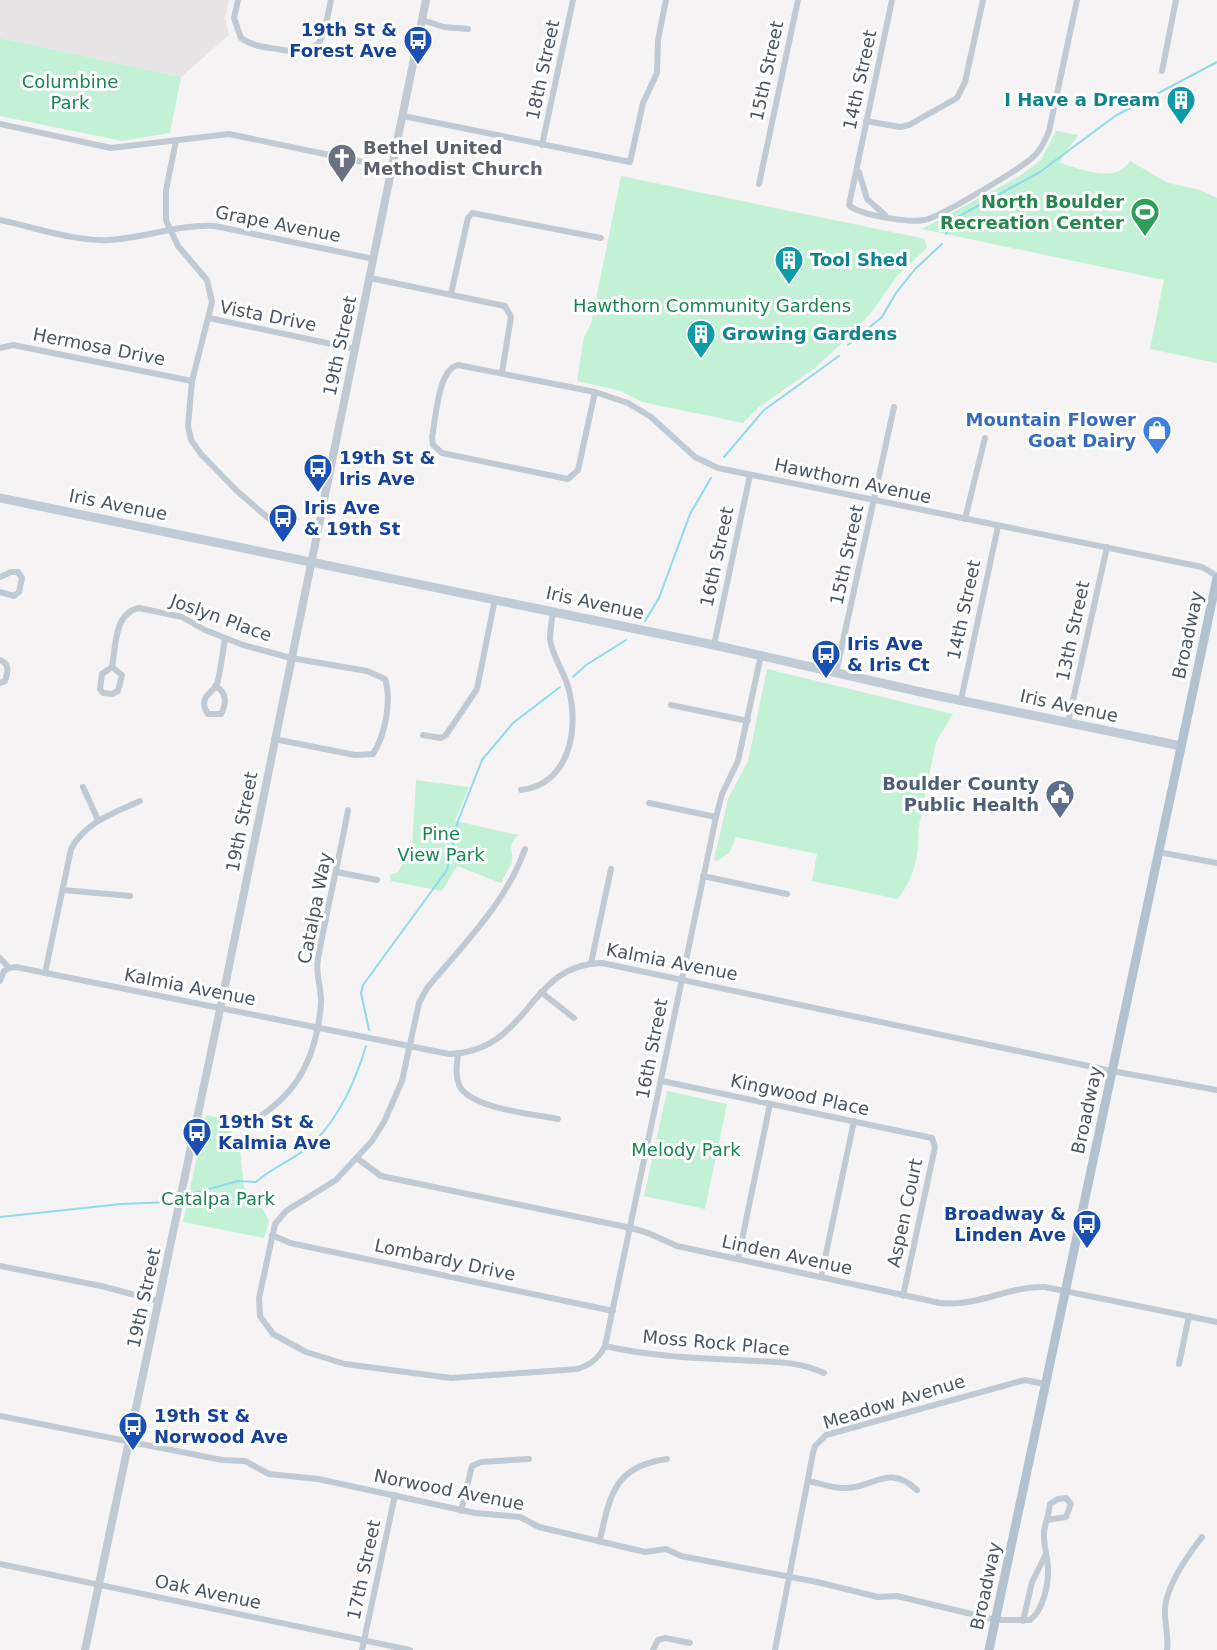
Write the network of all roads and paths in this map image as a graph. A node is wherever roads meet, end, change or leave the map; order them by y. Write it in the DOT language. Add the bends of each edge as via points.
graph roads {
  1 [pos="238,0"];
  2 [pos="331,0"];
  3 [pos="426,0"];
  4 [pos="573,0"];
  5 [pos="666,0"];
  6 [pos="798,0"];
  7 [pos="892,0"];
  8 [pos="983,0"];
  9 [pos="1077,0"];
  10 [pos="1176,0"];
  11 [pos="422,20"];
  12 [pos="468,28"];
  13 [pos="1161,71"];
  14 [pos="403,116"];
  15 [pos="866,121"];
  16 [pos="0,124"];
  17 [pos="176,141"];
  18 [pos="542,145"];
  19 [pos="859,167"];
  20 [pos="392,168"];
  21 [pos="759,184"];
  22 [pos="885,216"];
  23 [pos="0,220"];
  24 [pos="169,230"];
  25 [pos="601,237"];
  26 [pos="374,259"];
  27 [pos="370,278"];
  28 [pos="451,294"];
  29 [pos="209,318"];
  30 [pos="0,348"];
  31 [pos="355,349"];
  32 [pos="502,372"];
  33 [pos="192,381"];
  34 [pos="595,392"];
  35 [pos="894,407"];
  36 [pos="985,438"];
  37 [pos="750,475"];
  38 [pos="0,498"];
  39 [pos="874,500"];
  40 [pos="965,519"];
  41 [pos="998,526"];
  42 [pos="281,529"];
  43 [pos="1107,547"];
  44 [pos="311,561"];
  45 [pos="1217,577"];
  46 [pos="0,578"];
  47 [pos="0,592"];
  48 [pos="495,599"];
  49 [pos="553,611"];
  50 [pos="225,639"];
  51 [pos="714,645"];
  52 [pos="761,655"];
  53 [pos="291,658"];
  54 [pos="0,660"];
  55 [pos="112,667"];
  56 [pos="836,673"];
  57 [pos="0,683"];
  58 [pos="215,686"];
  59 [pos="961,700"];
  60 [pos="671,705"];
  61 [pos="748,720"];
  62 [pos="1068,723"];
  63 [pos="423,735"];
  64 [pos="274,739"];
  65 [pos="1181,746"];
  66 [pos="83,788"];
  67 [pos="521,790"];
  68 [pos="140,801"];
  69 [pos="649,803"];
  70 [pos="348,810"];
  71 [pos="716,817"];
  72 [pos="98,820"];
  73 [pos="525,849"];
  74 [pos="1158,852"];
  75 [pos="1217,863"];
  76 [pos="610,869"];
  77 [pos="337,872"];
  78 [pos="703,876"];
  79 [pos="378,880"];
  80 [pos="63,890"];
  81 [pos="787,894"];
  82 [pos="130,896"];
  83 [pos="0,958"];
  84 [pos="591,963"];
  85 [pos="9,968"];
  86 [pos="45,973"];
  87 [pos="681,979"];
  88 [pos="0,981"];
  89 [pos="542,992"];
  90 [pos="220,1007"];
  91 [pos="574,1018"];
  92 [pos="316,1027"];
  93 [pos="410,1046"];
  94 [pos="458,1053"];
  95 [pos="1112,1071"];
  96 [pos="662,1081"];
  97 [pos="1217,1090"];
  98 [pos="770,1104"];
  99 [pos="558,1119"];
  100 [pos="854,1121"];
  101 [pos="244,1125"];
  102 [pos="932,1138"];
  103 [pos="358,1159"];
  104 [pos="631,1228"];
  105 [pos="272,1235"];
  106 [pos="738,1260"];
  107 [pos="0,1266"];
  108 [pos="821,1277"];
  109 [pos="1066,1292"];
  110 [pos="903,1296"];
  111 [pos="158,1301"];
  112 [pos="613,1311"];
  113 [pos="1190,1316"];
  114 [pos="1217,1322"];
  115 [pos="605,1346"];
  116 [pos="1179,1365"];
  117 [pos="824,1373"];
  118 [pos="1045,1384"];
  119 [pos="0,1416"];
  120 [pos="129,1440"];
  121 [pos="529,1459"];
  122 [pos="667,1459"];
  123 [pos="808,1481"];
  124 [pos="917,1490"];
  125 [pos="394,1495"];
  126 [pos="461,1510"];
  127 [pos="1047,1520"];
  128 [pos="1202,1537"];
  129 [pos="600,1540"];
  130 [pos="1046,1554"];
  131 [pos="0,1564"];
  132 [pos="789,1577"];
  133 [pos="99,1584"];
  134 [pos="996,1620"];
  135 [pos="1023,1621"];
  136 [pos="365,1641"];
  137 [pos="690,1643"];
  138 [pos="85,1650"];
  139 [pos="363,1650"];
  140 [pos="410,1650"];
  141 [pos="653,1650"];
  142 [pos="775,1650"];
  143 [pos="989,1650"];
  144 [pos="1167,1650"];
  1 -- 2 [label="street" via="235,26 247,42 298,53 308,51 323,37"];
  3 -- 11 [label="street, 19th Street"];
  4 -- 18 [label="street, 18th Street"];
  5 -- 18 [label="street" via="658,40 657,74 643,103 632,159 627,163"];
  6 -- 21 [label="street, 15th Street"];
  7 -- 15 [label="street, 14th Street"];
  8 -- 15 [label="street" via="965,82 957,98 909,125"];
  9 -- 22 [label="street" via="1049,131 1034,156 935,217 914,221"];
  10 -- 13 [label="street"];
  11 -- 12 [label="street" via="444,27"];
  11 -- 14 [label="street, 19th Street"];
  14 -- 18 [label="street"];
  14 -- 20 [label="street, 19th Street"];
  15 -- 19 [label="street, 14th Street"];
  16 -- 17 [label="street" via="111,148"];
  17 -- 20 [label="street" via="229,134"];
  17 -- 24 [label="street" via="166,190"];
  19 -- 22 [label="street, 14th Street" via="863,191"];
  19 -- 22 [label="street, 14th Street" via="849,205 859,212"];
  20 -- 26 [label="street, 19th Street"];
  23 -- 24 [label="street, Grape Avenue" via="90,239 109,240"];
  24 -- 26 [label="street, Grape Avenue" via="215,225"];
  24 -- 29 [label="street" via="207,280 212,302"];
  25 -- 28 [label="street" via="472,213"];
  26 -- 27 [label="street, 19th Street"];
  27 -- 28 [label="street"];
  27 -- 31 [label="street, 19th Street"];
  28 -- 32 [label="street" via="502,304 510,312"];
  29 -- 31 [label="street, Vista Drive"];
  29 -- 33 [label="street, Vista Drive"];
  30 -- 33 [label="street, Hermosa Drive" via="13,345"];
  31 -- 44 [label="street, 19th Street"];
  32 -- 34 [label="street, Hawthorn Avenue"];
  32 -- 34 [label="street, Hawthorn Avenue" via="458,365 447,370 432,437 436,449 570,478 578,470"];
  33 -- 42 [label="street, Vista Drive" via="188,426 196,448"];
  34 -- 37 [label="street, Hawthorn Avenue" via="628,403 651,417 705,463"];
  35 -- 39 [label="street, 15th Street"];
  36 -- 40 [label="street"];
  37 -- 39 [label="street, Hawthorn Avenue"];
  37 -- 51 [label="street, 16th Street"];
  38 -- 44 [label="main road, Iris Avenue"];
  39 -- 40 [label="street, Hawthorn Avenue"];
  39 -- 56 [label="street, 15th Street"];
  40 -- 41 [label="street, Hawthorn Avenue"];
  41 -- 43 [label="street, Hawthorn Avenue"];
  41 -- 59 [label="street, 14th Street"];
  43 -- 45 [label="street, Hawthorn Avenue" via="1202,567"];
  43 -- 62 [label="street, 13th Street"];
  44 -- 48 [label="main road, Iris Avenue"];
  44 -- 53 [label="street, 19th Street"];
  45 -- 65 [label="main road, Broadway"];
  46 -- 47 [label="street" via="18,572 22,583 20,592 14,596"];
  48 -- 49 [label="main road, Iris Avenue"];
  48 -- 63 [label="street" via="474,696 446,735"];
  49 -- 51 [label="main road, Iris Avenue"];
  49 -- 67 [label="street" via="550,637 568,688 571,732 558,772 539,786"];
  50 -- 53 [label="street, Joslyn Place"];
  50 -- 55 [label="street, Joslyn Place" via="168,612 132,609 122,619"];
  50 -- 58 [label="street"];
  51 -- 52 [label="main road, Iris Avenue"];
  52 -- 56 [label="main road, Iris Avenue"];
  52 -- 61 [label="street, 16th Street"];
  53 -- 64 [label="street, 19th Street"];
  53 -- 64 [label="street, Joslyn Place" via="368,671 385,679 388,700 380,740 373,754 355,755"];
  54 -- 57 [label="street" via="8,671 5,681"];
  55 -- 55 [label="street, Joslyn Place" via="103,671 103,693 118,691 122,675"];
  56 -- 59 [label="main road, Iris Avenue"];
  58 -- 58 [label="street" via="206,694 204,706 208,714 216,716 221,714 225,702 224,693"];
  59 -- 62 [label="main road, Iris Avenue"];
  60 -- 61 [label="street"];
  61 -- 71 [label="street, 16th Street" via="738,761"];
  62 -- 65 [label="main road, Iris Avenue"];
  64 -- 90 [label="street, 19th Street"];
  65 -- 74 [label="main road, Broadway"];
  66 -- 72 [label="street"];
  68 -- 72 [label="street"];
  69 -- 71 [label="street"];
  70 -- 77 [label="street, Catalpa Way"];
  71 -- 78 [label="street, 16th Street"];
  72 -- 80 [label="street" via="76,839"];
  73 -- 93 [label="street" via="500,900 427,988 419,1003"];
  74 -- 75 [label="street"];
  74 -- 95 [label="main road, Broadway"];
  76 -- 84 [label="street"];
  77 -- 79 [label="street"];
  77 -- 92 [label="street, Catalpa Way" via="317,962 321,995"];
  78 -- 81 [label="street"];
  78 -- 87 [label="street, 16th Street"];
  80 -- 82 [label="street"];
  80 -- 86 [label="street"];
  83 -- 85 [label="street"];
  84 -- 87 [label="street, Kalmia Avenue"];
  84 -- 89 [label="street, Kalmia Avenue" via="565,971"];
  85 -- 86 [label="street, Kalmia Avenue"];
  85 -- 88 [label="street"];
  86 -- 90 [label="street, Kalmia Avenue"];
  87 -- 95 [label="street, Kalmia Avenue"];
  87 -- 96 [label="street, 16th Street"];
  89 -- 91 [label="street"];
  89 -- 94 [label="street, Kalmia Avenue" via="499,1039"];
  90 -- 92 [label="street, Kalmia Avenue"];
  90 -- 111 [label="street, 19th Street"];
  92 -- 93 [label="street, Kalmia Avenue"];
  92 -- 101 [label="street, Catalpa Way" via="311,1055 296,1084 273,1108"];
  93 -- 94 [label="street, Kalmia Avenue"];
  93 -- 103 [label="street" via="394,1102"];
  94 -- 99 [label="street" via="459,1085 473,1100"];
  95 -- 97 [label="street, Kalmia Avenue"];
  95 -- 109 [label="main road, Broadway"];
  96 -- 98 [label="street, Kingwood Place"];
  96 -- 104 [label="street, 16th Street"];
  98 -- 100 [label="street, Kingwood Place"];
  98 -- 106 [label="street"];
  100 -- 102 [label="street, Kingwood Place"];
  100 -- 108 [label="street"];
  102 -- 110 [label="street, Aspen Court" via="935,1147"];
  103 -- 104 [label="street, Linden Avenue" via="381,1176"];
  103 -- 105 [label="street" via="336,1180 286,1211"];
  104 -- 106 [label="street, Linden Avenue" via="677,1246"];
  104 -- 112 [label="street, 16th Street"];
  105 -- 112 [label="street, Lombardy Drive" via="290,1243"];
  105 -- 115 [label="street" via="259,1298 260,1316 273,1334 318,1357 451,1378 577,1369 594,1361"];
  106 -- 108 [label="street, Linden Avenue"];
  107 -- 111 [label="street"];
  108 -- 110 [label="street, Linden Avenue"];
  109 -- 110 [label="street, Linden Avenue" via="1022,1287 963,1304"];
  109 -- 113 [label="street, Linden Avenue"];
  109 -- 118 [label="main road, Broadway"];
  111 -- 120 [label="street, 19th Street"];
  112 -- 115 [label="street, 16th Street"];
  113 -- 114 [label="street, Linden Avenue"];
  113 -- 116 [label="street"];
  115 -- 117 [label="street, Moss Rock Place" via="691,1357 787,1362"];
  118 -- 123 [label="street, Meadow Avenue" via="1024,1380 826,1435 815,1446"];
  118 -- 134 [label="main road, Broadway"];
  119 -- 120 [label="street, Norwood Avenue"];
  120 -- 125 [label="street, Norwood Avenue" via="222,1460 245,1461 269,1474 318,1479"];
  120 -- 133 [label="street, 19th Street"];
  121 -- 126 [label="street" via="481,1462 472,1467"];
  122 -- 129 [label="street" via="641,1465 620,1479 608,1500"];
  123 -- 124 [label="street" via="842,1488 887,1476 905,1479"];
  123 -- 132 [label="street, Meadow Avenue"];
  125 -- 126 [label="street, Norwood Avenue"];
  125 -- 136 [label="street, 17th Street"];
  126 -- 129 [label="street, Norwood Avenue" via="520,1517 539,1527"];
  127 -- 127 [label="street" via="1066,1517 1069,1500 1062,1497 1052,1502"];
  127 -- 130 [label="street" via="1043,1534"];
  128 -- 144 [label="street" via="1167,1595"];
  129 -- 132 [label="street, Norwood Avenue" via="645,1552 666,1549 681,1556"];
  130 -- 135 [label="street" via="1032,1582"];
  130 -- 135 [label="street" via="1048,1569 1039,1610 1030,1620"];
  131 -- 133 [label="street, Oak Avenue"];
  132 -- 134 [label="street, Norwood Avenue" via="878,1597 897,1596"];
  132 -- 142 [label="street"];
  133 -- 136 [label="street, Oak Avenue"];
  133 -- 138 [label="street, 19th Street"];
  134 -- 135 [label="street, Norwood Avenue"];
  134 -- 143 [label="main road, Broadway"];
  136 -- 139 [label="street, 17th Street"];
  136 -- 140 [label="street, Oak Avenue"];
  137 -- 141 [label="street" via="665,1638 658,1640"];
}
